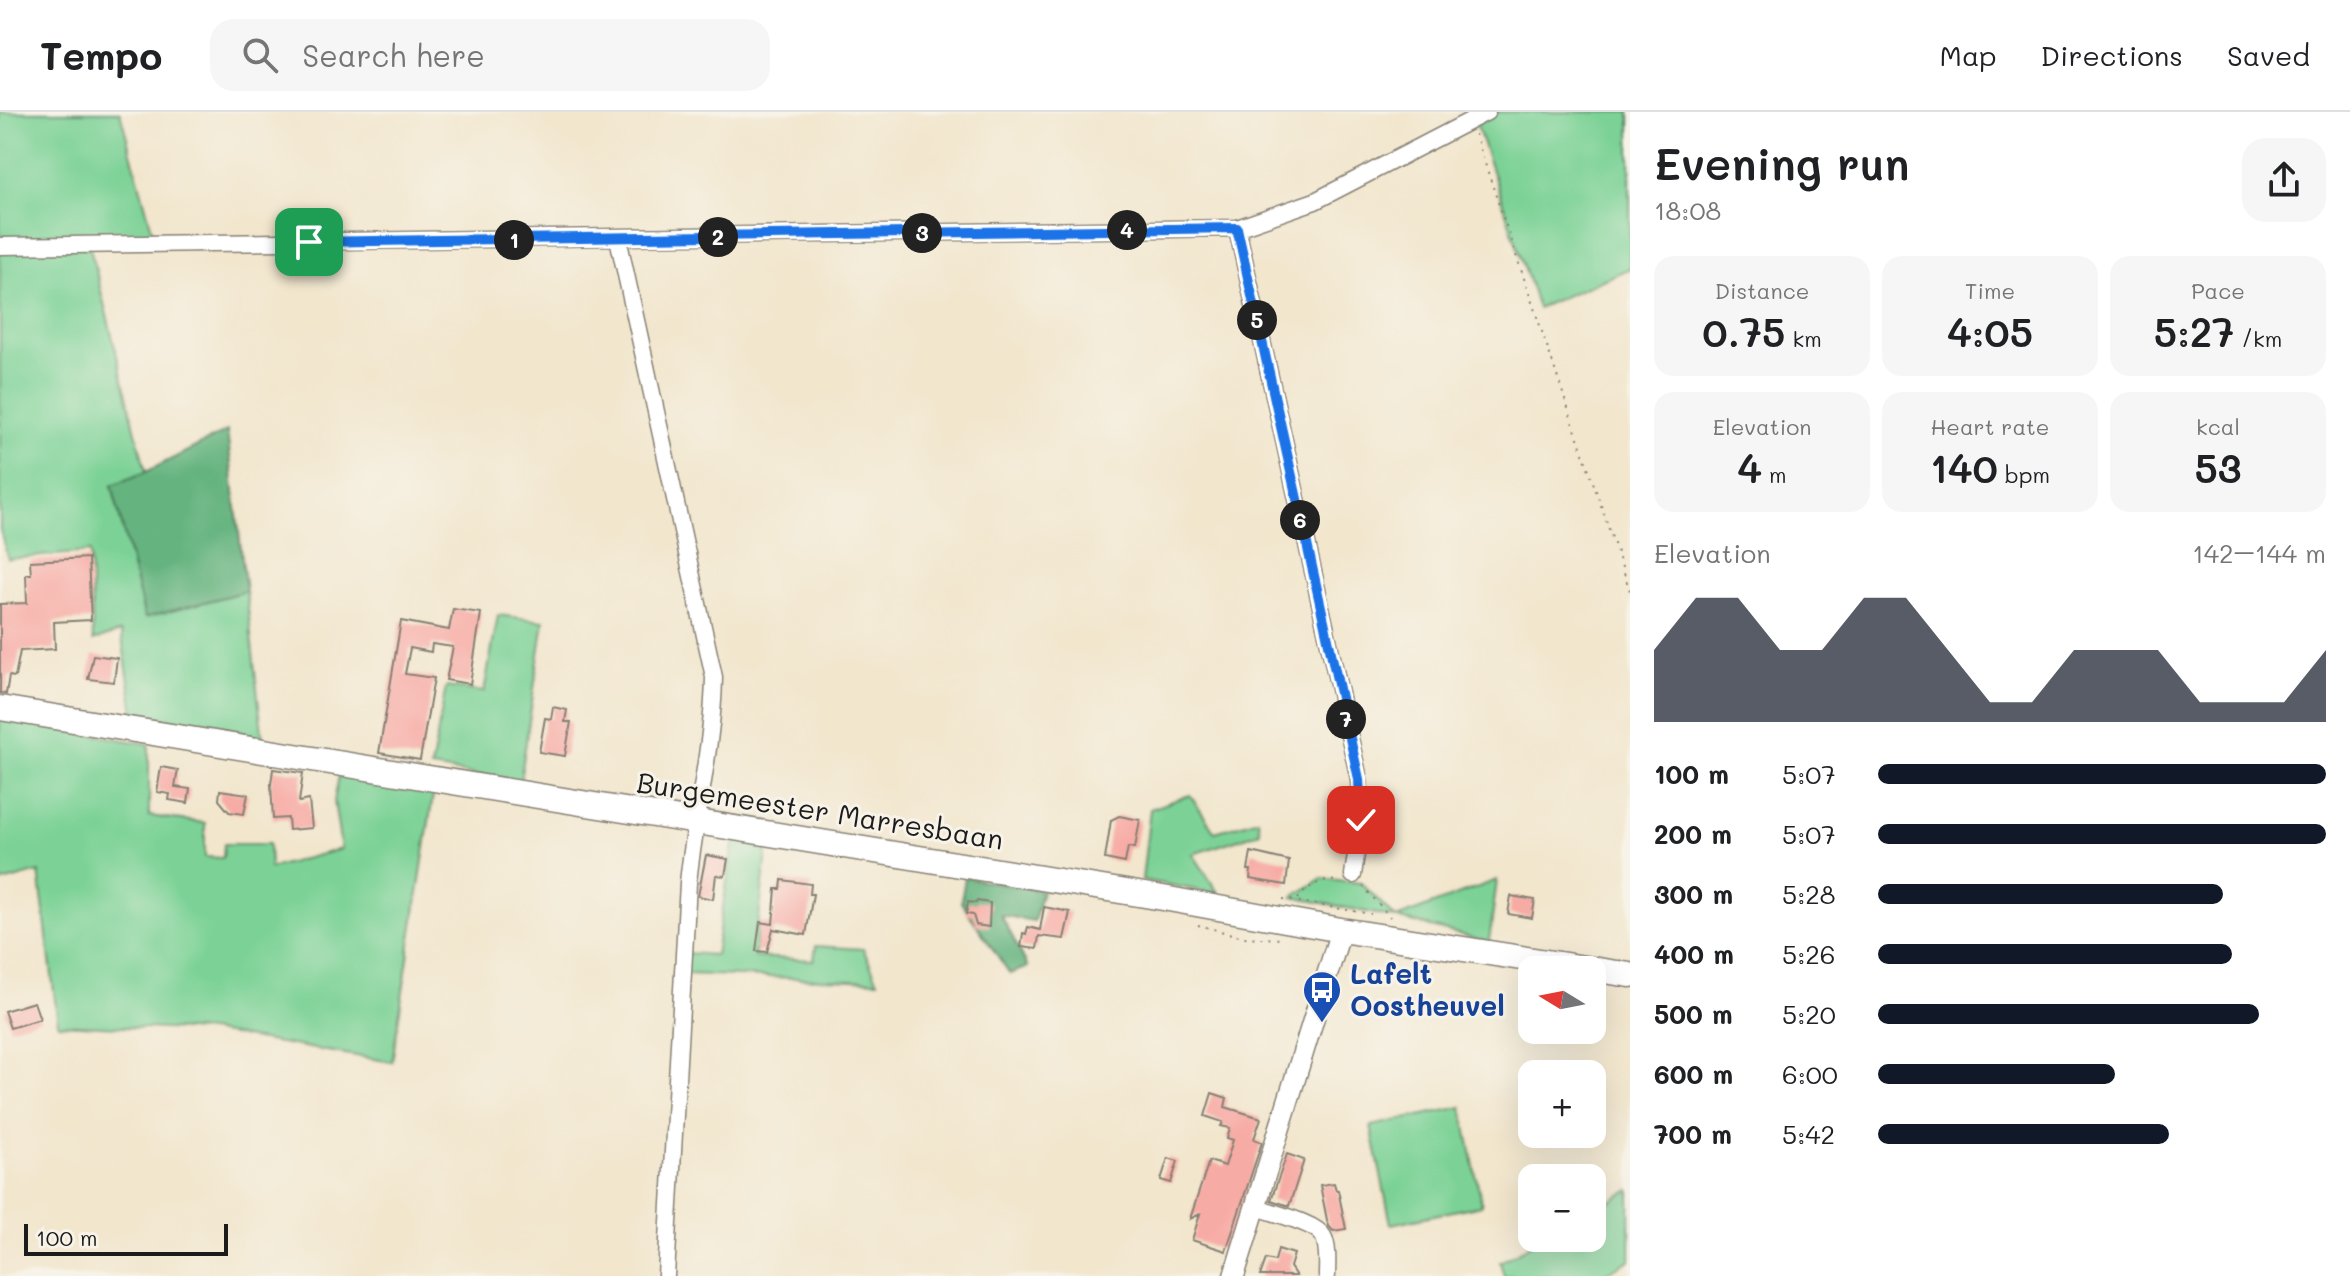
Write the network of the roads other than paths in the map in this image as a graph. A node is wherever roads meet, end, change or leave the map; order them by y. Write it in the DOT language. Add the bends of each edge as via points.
graph roads {
  1 [pos="1487,112"];
  2 [pos="1237,228"];
  3 [pos="618,238"];
  4 [pos="0,246"];
  5 [pos="0,708"];
  6 [pos="695,821"];
  7 [pos="1351,880"];
  8 [pos="1341,930"];
  9 [pos="1630,975"];
  10 [pos="1257,1207"];
  11 [pos="666,1276"];
  12 [pos="1234,1276"];
  13 [pos="1327,1276"];
  1 -- 2 [label="street" via="1315,201"];
  2 -- 3 [label="street"];
  2 -- 7 [label="street" via="1359,779 1361,820"];
  3 -- 4 [label="street"];
  3 -- 6 [label="street" via="714,677"];
  5 -- 6 [label="main road, Burgemeester Marresbaan"];
  6 -- 8 [label="main road, Burgemeester Marresbaan"];
  6 -- 11 [label="street"];
  8 -- 9 [label="main road, Burgemeester Marresbaan"];
  8 -- 10 [label="street"];
  10 -- 12 [label="street"];
  10 -- 13 [label="street" via="1321,1232 1327,1246"];
}
